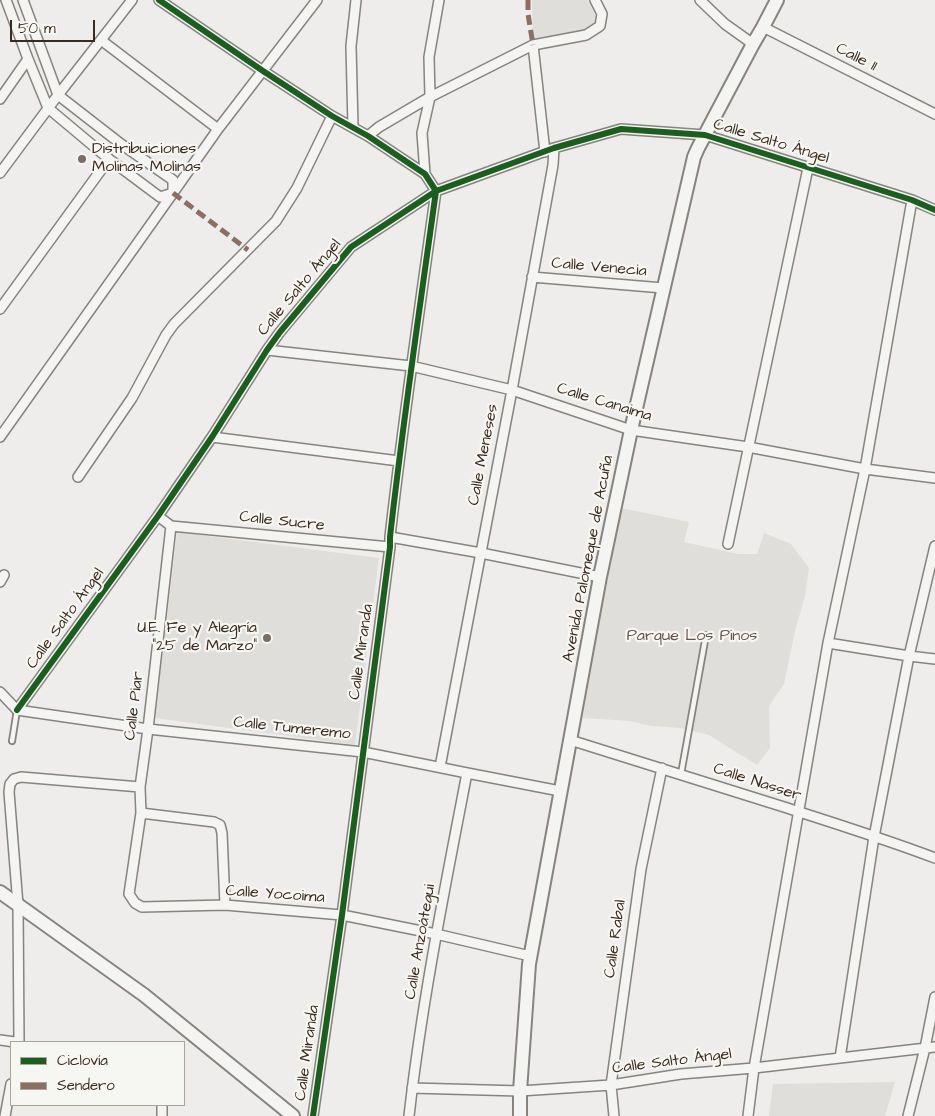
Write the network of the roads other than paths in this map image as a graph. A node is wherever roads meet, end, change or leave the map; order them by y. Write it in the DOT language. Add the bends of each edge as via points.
graph roads {
  1 [pos="5,0"];
  2 [pos="23,0"];
  3 [pos="132,0"];
  4 [pos="159,0"];
  5 [pos="317,0"];
  6 [pos="356,0"];
  7 [pos="439,0"];
  8 [pos="595,0"];
  9 [pos="700,0"];
  10 [pos="777,0"];
  11 [pos="0,4"];
  12 [pos="763,27"];
  13 [pos="101,40"];
  14 [pos="753,44"];
  15 [pos="533,45"];
  16 [pos="28,59"];
  17 [pos="263,72"];
  18 [pos="58,95"];
  19 [pos="430,97"];
  20 [pos="0,99"];
  21 [pos="48,108"];
  22 [pos="935,114"];
  23 [pos="332,116"];
  24 [pos="352,127"];
  25 [pos="218,129"];
  26 [pos="368,136"];
  27 [pos="705,136"];
  28 [pos="554,148"];
  29 [pos="546,152"];
  30 [pos="109,159"];
  31 [pos="808,168"];
  32 [pos="0,173"];
  33 [pos="425,174"];
  34 [pos="436,191"];
  35 [pos="173,193"];
  36 [pos="912,200"];
  37 [pos="935,210"];
  38 [pos="532,278"];
  39 [pos="663,288"];
  40 [pos="0,309"];
  41 [pos="267,350"];
  42 [pos="411,366"];
  43 [pos="512,390"];
  44 [pos="631,430"];
  45 [pos="0,437"];
  46 [pos="212,437"];
  47 [pos="748,447"];
  48 [pos="399,461"];
  49 [pos="865,469"];
  50 [pos="78,477"];
  51 [pos="935,478"];
  52 [pos="158,516"];
  53 [pos="171,526"];
  54 [pos="390,537"];
  55 [pos="728,544"];
  56 [pos="935,546"];
  57 [pos="390,547"];
  58 [pos="481,553"];
  59 [pos="600,577"];
  60 [pos="706,635"];
  61 [pos="828,643"];
  62 [pos="909,656"];
  63 [pos="935,659"];
  64 [pos="0,692"];
  65 [pos="18,710"];
  66 [pos="148,729"];
  67 [pos="570,740"];
  68 [pos="12,741"];
  69 [pos="363,752"];
  70 [pos="440,767"];
  71 [pos="662,768"];
  72 [pos="467,774"];
  73 [pos="681,774"];
  74 [pos="140,787"];
  75 [pos="560,791"];
  76 [pos="798,812"];
  77 [pos="141,813"];
  78 [pos="874,837"];
  79 [pos="935,858"];
  80 [pos="0,892"];
  81 [pos="135,902"];
  82 [pos="18,905"];
  83 [pos="225,905"];
  84 [pos="342,915"];
  85 [pos="436,934"];
  86 [pos="530,956"];
  87 [pos="935,998"];
  88 [pos="19,1041"];
  89 [pos="930,1048"];
  90 [pos="840,1058"];
  91 [pos="754,1068"];
  92 [pos="611,1085"];
  93 [pos="412,1088"];
  94 [pos="10,1089"];
  95 [pos="520,1091"];
  96 [pos="5,1116"];
  97 [pos="292,1116"];
  98 [pos="313,1116"];
  99 [pos="409,1116"];
  100 [pos="520,1116"];
  101 [pos="614,1116"];
  102 [pos="748,1116"];
  103 [pos="908,1116"];
  1 -- 11 [label="street"];
  1 -- 16 [label="street"];
  2 -- 18 [label="street"];
  3 -- 13 [label="street"];
  4 -- 17 [label="street"];
  5 -- 17 [label="street"];
  6 -- 24 [label="street" via="351,46"];
  7 -- 19 [label="street" via="429,57"];
  8 -- 15 [label="street" via="602,14 600,26 586,35"];
  9 -- 14 [label="street"];
  10 -- 12 [label="street, Avenida Palomeque de Acuña"];
  12 -- 14 [label="street, Avenida Palomeque de Acuña"];
  12 -- 22 [label="street, Calle 11"];
  13 -- 18 [label="street"];
  13 -- 25 [label="street"];
  14 -- 27 [label="street, Avenida Palomeque de Acuña"];
  15 -- 19 [label="street"];
  15 -- 29 [label="street"];
  16 -- 20 [label="street"];
  16 -- 21 [label="street"];
  17 -- 23 [label="street"];
  17 -- 25 [label="street"];
  18 -- 21 [label="street"];
  18 -- 35 [label="street" via="173,180"];
  19 -- 26 [label="street"];
  19 -- 33 [label="street" via="422,133"];
  21 -- 30 [label="street"];
  21 -- 32 [label="street"];
  23 -- 24 [label="street"];
  23 -- 50 [label="street" via="297,188 276,221 174,324 132,398"];
  24 -- 26 [label="street"];
  25 -- 35 [label="street"];
  26 -- 33 [label="street"];
  27 -- 28 [label="street, Calle Salto Ángel" via="621,129"];
  27 -- 31 [label="street, Calle Salto Ángel"];
  27 -- 39 [label="street, Avenida Palomeque de Acuña" via="694,157"];
  28 -- 29 [label="street, Calle Salto Ángel"];
  28 -- 38 [label="street, Calle Meneses"];
  29 -- 34 [label="street, Calle Salto Ángel"];
  30 -- 35 [label="street" via="160,196"];
  30 -- 40 [label="street"];
  31 -- 36 [label="street, Calle Salto Ángel"];
  31 -- 47 [label="street"];
  33 -- 34 [label="street"];
  34 -- 41 [label="street, Calle Salto Ángel" via="351,247"];
  34 -- 42 [label="street, Calle Miranda"];
  35 -- 45 [label="street"];
  36 -- 37 [label="street, Calle Salto Ángel"];
  36 -- 49 [label="street"];
  38 -- 39 [label="street, Calle Venecia"];
  38 -- 43 [label="street, Calle Meneses"];
  39 -- 44 [label="street, Avenida Palomeque de Acuña"];
  41 -- 42 [label="street, Calle Canaima"];
  41 -- 46 [label="street, Calle Salto Ángel"];
  42 -- 43 [label="street, Calle Canaima"];
  42 -- 48 [label="street, Calle Miranda"];
  43 -- 44 [label="street, Calle Canaima"];
  43 -- 58 [label="street, Calle Meneses"];
  44 -- 47 [label="street, Calle Canaima"];
  44 -- 59 [label="street, Avenida Palomeque de Acuña"];
  46 -- 48 [label="street"];
  46 -- 52 [label="street, Calle Salto Ángel"];
  47 -- 49 [label="street, Calle Canaima"];
  47 -- 55 [label="street"];
  48 -- 54 [label="street, Calle Miranda"];
  49 -- 51 [label="street, Calle Canaima"];
  49 -- 61 [label="street"];
  52 -- 53 [label="street"];
  52 -- 65 [label="street, Calle Salto Ángel"];
  53 -- 57 [label="street, Calle Sucre"];
  53 -- 66 [label="street, Calle Piar"];
  54 -- 57 [label="street, Calle Miranda"];
  54 -- 58 [label="street"];
  56 -- 62 [label="street"];
  57 -- 69 [label="street, Calle Miranda"];
  58 -- 59 [label="street"];
  58 -- 70 [label="street, Calle Meneses"];
  59 -- 67 [label="street, Avenida Palomeque de Acuña"];
  60 -- 73 [label="lane"];
  61 -- 62 [label="street"];
  61 -- 76 [label="street"];
  62 -- 63 [label="street"];
  62 -- 78 [label="street"];
  64 -- 65 [label="street"];
  65 -- 66 [label="street, Calle Tumeremo"];
  65 -- 68 [label="lane"];
  66 -- 69 [label="street, Calle Tumeremo"];
  66 -- 74 [label="street, Calle Piar"];
  67 -- 71 [label="street, Calle Nasser"];
  67 -- 75 [label="street, Avenida Palomeque de Acuña"];
  69 -- 70 [label="street, Calle Tumeremo"];
  69 -- 84 [label="street, Calle Miranda"];
  70 -- 72 [label="street, Calle Tumeremo"];
  71 -- 73 [label="street, Calle Nasser"];
  71 -- 92 [label="street, Calle Rabal" via="641,869"];
  72 -- 75 [label="street, Calle Tumeremo"];
  72 -- 85 [label="street, Calle Anzoátegui"];
  73 -- 76 [label="street, Calle Nasser"];
  74 -- 77 [label="street, Calle Piar"];
  74 -- 82 [label="street" via="14,779 9,792"];
  75 -- 86 [label="street, Avenida Palomeque de Acuña"];
  76 -- 78 [label="street, Calle Nasser"];
  76 -- 91 [label="street"];
  77 -- 81 [label="street, Calle Piar" via="129,894"];
  77 -- 83 [label="street" via="220,825"];
  78 -- 79 [label="street, Calle Nasser"];
  78 -- 90 [label="street"];
  80 -- 82 [label="street"];
  81 -- 83 [label="street, Calle Yocoima" via="142,907"];
  82 -- 88 [label="street"];
  82 -- 97 [label="street" via="144,995"];
  83 -- 84 [label="street, Calle Yocoima"];
  84 -- 85 [label="street, Calle Yocoima"];
  84 -- 98 [label="street, Calle Miranda"];
  85 -- 86 [label="street, Calle Yocoima"];
  85 -- 93 [label="street, Calle Anzoátegui"];
  86 -- 95 [label="street, Avenida Palomeque de Acuña"];
  87 -- 89 [label="street"];
  89 -- 90 [label="street, Calle Salto Ángel"];
  89 -- 103 [label="street"];
  90 -- 91 [label="street, Calle Salto Ángel"];
  91 -- 92 [label="street, Calle Salto Ángel" via="681,1074"];
  91 -- 102 [label="street"];
  92 -- 95 [label="street, Calle Salto Ángel"];
  92 -- 101 [label="street, Calle Rabal"];
  93 -- 95 [label="street, Calle Salto Ángel"];
  93 -- 99 [label="street, Calle Anzoátegui"];
  94 -- 96 [label="street"];
  95 -- 100 [label="street, Avenida Palomeque de Acuña"];
}
